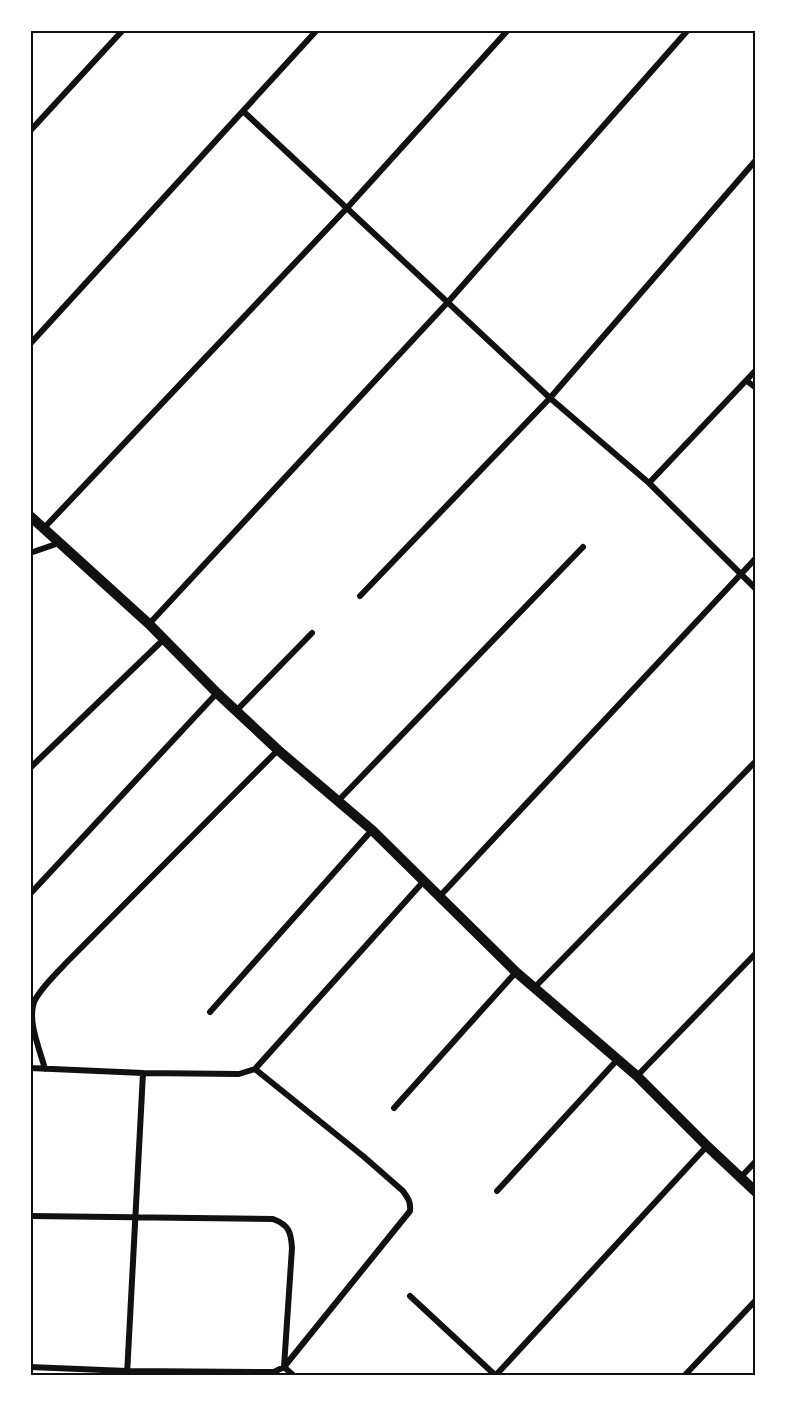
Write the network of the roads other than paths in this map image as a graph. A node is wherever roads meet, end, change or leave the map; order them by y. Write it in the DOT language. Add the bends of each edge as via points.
graph roads {
  1 [pos="123,30"];
  2 [pos="317,30"];
  3 [pos="508,30"];
  4 [pos="688,30"];
  5 [pos="244,112"];
  6 [pos="30,131"];
  7 [pos="756,160"];
  8 [pos="347,208"];
  9 [pos="448,302"];
  10 [pos="30,344"];
  11 [pos="756,370"];
  12 [pos="747,381"];
  13 [pos="756,388"];
  14 [pos="550,398"];
  15 [pos="649,483"];
  16 [pos="30,516"];
  17 [pos="44,528"];
  18 [pos="59,543"];
  19 [pos="584,548"];
  20 [pos="30,553"];
  21 [pos="756,558"];
  22 [pos="740,574"];
  23 [pos="756,589"];
  24 [pos="360,596"];
  25 [pos="149,624"];
  26 [pos="312,633"];
  27 [pos="163,640"];
  28 [pos="217,693"];
  29 [pos="236,711"];
  30 [pos="278,750"];
  31 [pos="756,761"];
  32 [pos="30,768"];
  33 [pos="338,801"];
  34 [pos="372,830"];
  35 [pos="423,882"];
  36 [pos="30,894"];
  37 [pos="440,896"];
  38 [pos="756,953"];
  39 [pos="516,972"];
  40 [pos="535,987"];
  41 [pos="31,1011"];
  42 [pos="210,1012"];
  43 [pos="618,1059"];
  44 [pos="30,1068"];
  45 [pos="45,1069"];
  46 [pos="255,1069"];
  47 [pos="143,1073"];
  48 [pos="637,1076"];
  49 [pos="393,1108"];
  50 [pos="707,1146"];
  51 [pos="756,1161"];
  52 [pos="740,1178"];
  53 [pos="497,1191"];
  54 [pos="756,1192"];
  55 [pos="30,1216"];
  56 [pos="134,1216"];
  57 [pos="410,1296"];
  58 [pos="756,1300"];
  59 [pos="30,1367"];
  60 [pos="284,1367"];
  61 [pos="127,1373"];
  62 [pos="293,1375"];
  63 [pos="496,1375"];
  64 [pos="685,1375"];
  1 -- 6 [label="street"];
  2 -- 5 [label="street"];
  3 -- 8 [label="street"];
  4 -- 9 [label="street"];
  5 -- 8 [label="street"];
  5 -- 10 [label="street"];
  7 -- 14 [label="street"];
  8 -- 9 [label="street"];
  8 -- 17 [label="street"];
  9 -- 14 [label="street"];
  9 -- 25 [label="street"];
  11 -- 12 [label="street"];
  12 -- 13 [label="street"];
  12 -- 15 [label="street"];
  14 -- 15 [label="street"];
  14 -- 24 [label="street"];
  15 -- 22 [label="street"];
  16 -- 17 [label="street"];
  17 -- 18 [label="street"];
  18 -- 20 [label="street"];
  18 -- 25 [label="street"];
  19 -- 33 [label="street"];
  21 -- 22 [label="street"];
  22 -- 23 [label="street"];
  22 -- 37 [label="street"];
  25 -- 27 [label="street"];
  26 -- 29 [label="street"];
  27 -- 28 [label="street"];
  27 -- 32 [label="street"];
  28 -- 29 [label="street"];
  28 -- 36 [label="street"];
  29 -- 30 [label="street"];
  30 -- 33 [label="street"];
  30 -- 41 [label="street" via="65,964 35,1000"];
  31 -- 40 [label="street"];
  33 -- 34 [label="street"];
  34 -- 35 [label="street"];
  34 -- 42 [label="street"];
  35 -- 37 [label="street"];
  35 -- 46 [label="street"];
  37 -- 39 [label="street"];
  38 -- 48 [label="street"];
  39 -- 40 [label="street"];
  39 -- 49 [label="street"];
  40 -- 43 [label="street"];
  41 -- 45 [label="street"];
  43 -- 48 [label="street"];
  43 -- 53 [label="street"];
  44 -- 45 [label="street"];
  45 -- 47 [label="street"];
  46 -- 47 [label="street" via="239,1074"];
  46 -- 60 [label="street" via="363,1156 403,1191 410,1204 410,1211"];
  47 -- 56 [label="street"];
  48 -- 50 [label="street"];
  50 -- 52 [label="street"];
  50 -- 63 [label="street"];
  51 -- 52 [label="street"];
  52 -- 54 [label="street"];
  55 -- 56 [label="street"];
  56 -- 60 [label="street" via="283,1222 292,1248"];
  56 -- 61 [label="street"];
  57 -- 63 [label="street"];
  58 -- 64 [label="street"];
  59 -- 61 [label="street"];
  60 -- 61 [label="street" via="274,1372"];
  60 -- 62 [label="street"];
}
